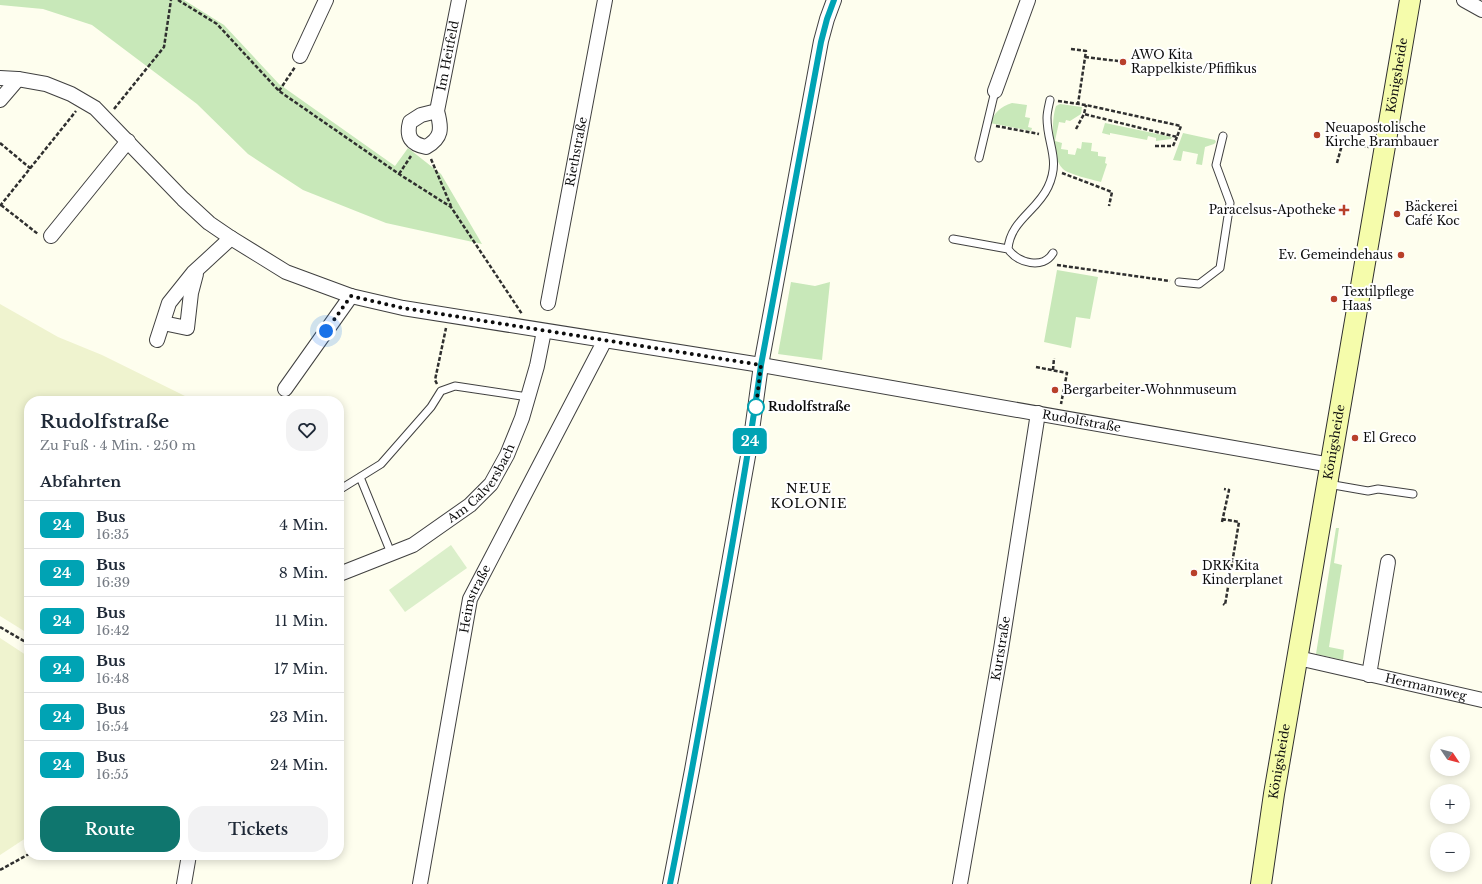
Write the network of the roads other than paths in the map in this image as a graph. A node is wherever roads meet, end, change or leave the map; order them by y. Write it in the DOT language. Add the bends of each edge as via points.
graph roads {
  1 [pos="326,0"];
  2 [pos="458,0"];
  3 [pos="605,0"];
  4 [pos="834,0"];
  5 [pos="1028,0"];
  6 [pos="1410,0"];
  7 [pos="1464,0"];
  8 [pos="1482,10"];
  9 [pos="300,56"];
  10 [pos="0,78"];
  11 [pos="18,79"];
  12 [pos="995,91"];
  13 [pos="0,100"];
  14 [pos="1050,100"];
  15 [pos="437,111"];
  16 [pos="1223,136"];
  17 [pos="128,141"];
  18 [pos="979,158"];
  19 [pos="50,236"];
  20 [pos="231,238"];
  21 [pos="953,239"];
  22 [pos="1008,249"];
  23 [pos="1053,253"];
  24 [pos="198,268"];
  25 [pos="1180,282"];
  26 [pos="351,296"];
  27 [pos="548,303"];
  28 [pos="162,323"];
  29 [pos="538,330"];
  30 [pos="156,340"];
  31 [pos="605,340"];
  32 [pos="761,365"];
  33 [pos="284,389"];
  34 [pos="528,397"];
  35 [pos="1038,413"];
  36 [pos="1329,474"];
  37 [pos="360,477"];
  38 [pos="344,487"];
  39 [pos="1413,494"];
  40 [pos="391,553"];
  41 [pos="1388,562"];
  42 [pos="344,572"];
  43 [pos="1298,658"];
  44 [pos="1369,675"];
  45 [pos="1482,700"];
  46 [pos="188,860"];
  47 [pos="184,884"];
  48 [pos="420,884"];
  49 [pos="670,884"];
  50 [pos="960,884"];
  51 [pos="1261,884"];
  1 -- 9 [label="street"];
  2 -- 15 [label="street, Im Heitfeld"];
  3 -- 27 [label="street, Riethstraße"];
  4 -- 32 [label="street" via="821,42"];
  5 -- 12 [label="street"];
  6 -- 36 [label="main road, Königsheide"];
  7 -- 8 [label="street"];
  10 -- 11 [label="street"];
  11 -- 13 [label="street"];
  11 -- 17 [label="street" via="46,84 84,101 95,108"];
  12 -- 18 [label="lane"];
  14 -- 22 [label="lane" via="1047,117 1054,170 1041,200 1015,227 1009,239"];
  15 -- 15 [label="street, Im Heitfeld" via="440,132 436,141 422,146 412,142 408,131 410,122 421,115"];
  16 -- 25 [label="lane" via="1216,165 1230,203 1220,268 1199,284"];
  17 -- 19 [label="street"];
  17 -- 20 [label="street" via="183,199 209,223"];
  20 -- 24 [label="street"];
  20 -- 26 [label="street" via="286,272"];
  21 -- 22 [label="lane"];
  22 -- 23 [label="lane" via="1012,255 1031,263 1042,263"];
  24 -- 28 [label="street" via="169,303"];
  24 -- 28 [label="street" via="191,293 187,328"];
  26 -- 29 [label="street" via="403,308"];
  26 -- 33 [label="street"];
  28 -- 30 [label="street"];
  29 -- 31 [label="street"];
  29 -- 34 [label="street, Am Calversbach" via="537,366"];
  31 -- 32 [label="street"];
  31 -- 48 [label="street, Heimstraße" via="470,599"];
  32 -- 35 [label="street, Rudolfstraße"];
  32 -- 49 [label="street" via="748,452"];
  34 -- 37 [label="lane" via="455,386 441,391 431,407 381,464"];
  34 -- 40 [label="street, Am Calversbach" via="506,455 490,484 470,505 413,545"];
  35 -- 36 [label="street, Rudolfstraße"];
  35 -- 50 [label="street, Kurtstraße" via="1001,649"];
  36 -- 39 [label="lane" via="1368,491 1378,489"];
  36 -- 43 [label="main road, Königsheide"];
  37 -- 38 [label="lane"];
  37 -- 40 [label="lane"];
  40 -- 42 [label="street, Am Calversbach"];
  41 -- 44 [label="street, Hermannweg"];
  43 -- 44 [label="street, Hermannweg"];
  43 -- 51 [label="main road, Königsheide"];
  44 -- 45 [label="street, Hermannweg"];
  46 -- 47 [label="street"];
}
